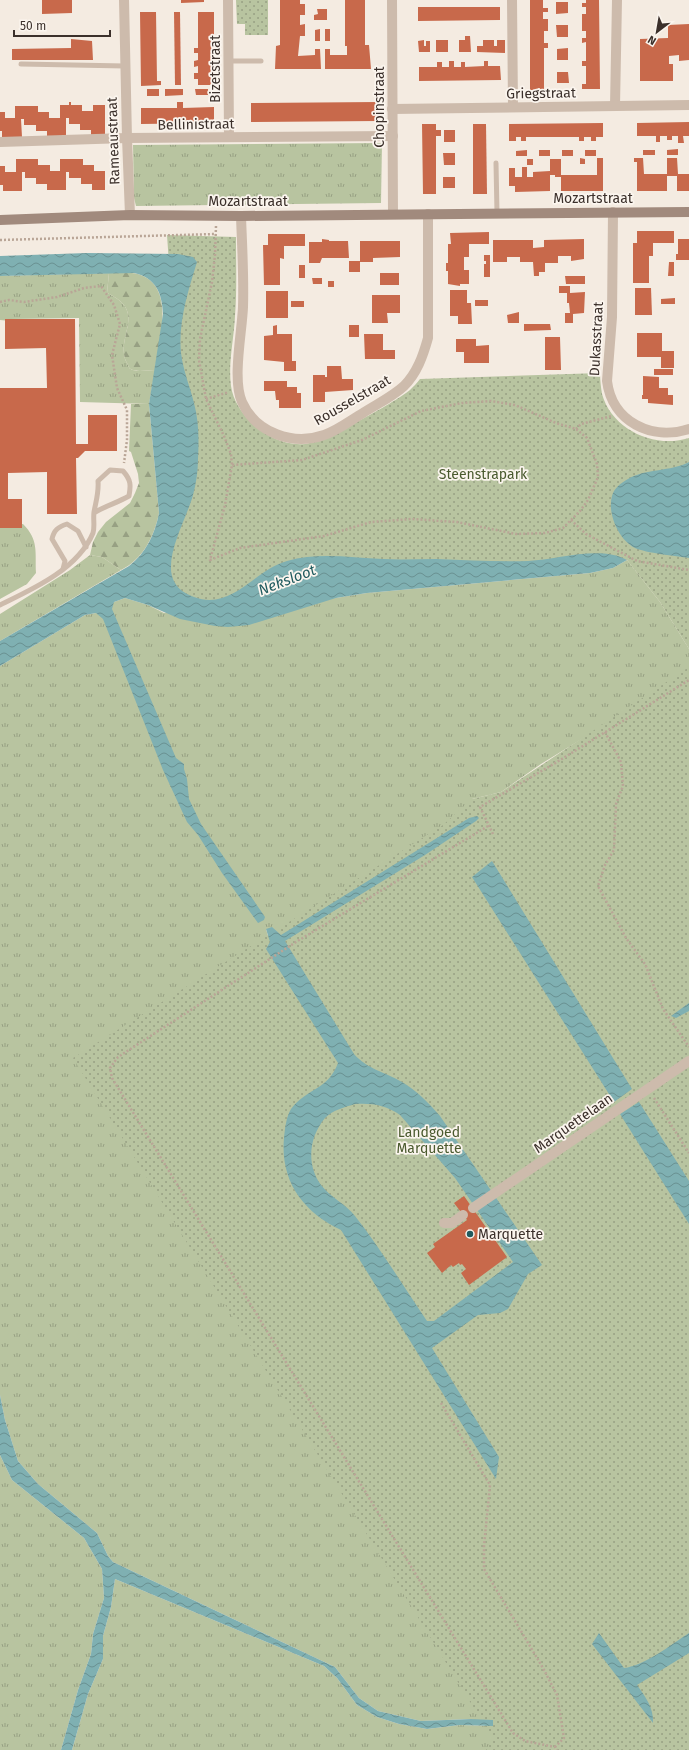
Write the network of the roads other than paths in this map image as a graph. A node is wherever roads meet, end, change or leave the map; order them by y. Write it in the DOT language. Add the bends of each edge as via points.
graph roads {
  1 [pos="124,0"];
  2 [pos="228,0"];
  3 [pos="392,0"];
  4 [pos="512,0"];
  5 [pos="617,0"];
  6 [pos="229,61"];
  7 [pos="261,61"];
  8 [pos="21,64"];
  9 [pos="125,66"];
  10 [pos="689,105"];
  11 [pos="615,106"];
  12 [pos="513,107"];
  13 [pos="392,108"];
  14 [pos="393,136"];
  15 [pos="229,137"];
  16 [pos="126,138"];
  17 [pos="0,142"];
  18 [pos="496,163"];
  19 [pos="613,212"];
  20 [pos="689,212"];
  21 [pos="497,213"];
  22 [pos="393,214"];
  23 [pos="428,214"];
  24 [pos="130,215"];
  25 [pos="242,216"];
  26 [pos="0,220"];
  27 [pos="689,429"];
  28 [pos="94,513"];
  29 [pos="86,547"];
  30 [pos="63,569"];
  31 [pos="0,606"];
  32 [pos="689,1061"];
  33 [pos="473,1208"];
  34 [pos="463,1215"];
  35 [pos="444,1222"];
  1 -- 9 [label="street, Rameaustraat"];
  2 -- 6 [label="street, Bizetstraat"];
  3 -- 13 [label="street, Chopinstraat"];
  4 -- 12 [label="street"];
  5 -- 11 [label="street"];
  6 -- 7 [label="lane"];
  6 -- 15 [label="street, Bizetstraat"];
  8 -- 9 [label="lane"];
  9 -- 16 [label="street, Rameaustraat"];
  10 -- 11 [label="street, Griegstraat"];
  11 -- 12 [label="street, Griegstraat"];
  12 -- 13 [label="street, Griegstraat"];
  13 -- 14 [label="street, Chopinstraat"];
  14 -- 15 [label="street, Bellinistraat"];
  14 -- 22 [label="street, Chopinstraat"];
  15 -- 16 [label="street, Bellinistraat"];
  16 -- 17 [label="street, Bellinistraat"];
  16 -- 24 [label="street, Rameaustraat"];
  18 -- 21 [label="lane"];
  19 -- 20 [label="main road, Mozartstraat"];
  19 -- 21 [label="main road, Mozartstraat"];
  19 -- 27 [label="street, Dukasstraat" via="612,317 607,381 612,399 631,422 648,431 665,434"];
  21 -- 23 [label="main road, Mozartstraat"];
  22 -- 23 [label="main road, Mozartstraat"];
  22 -- 25 [label="main road, Mozartstraat"];
  23 -- 25 [label="street, Rousselstraat" via="428,338 423,356 404,386 391,396 325,435 310,439 297,439 269,432 255,421 242,402 238,389 243,306"];
  24 -- 25 [label="main road, Mozartstraat"];
  24 -- 26 [label="main road, Mozartstraat"];
  28 -- 28 [label="lane" via="129,496 131,484 123,471 110,470 98,481"];
  28 -- 29 [label="lane" via="94,531"];
  29 -- 30 [label="lane" via="78,558"];
  29 -- 30 [label="lane" via="78,531 67,524 58,527 52,539 65,561"];
  30 -- 31 [label="lane"];
  32 -- 33 [label="street, Marquettelaan"];
  34 -- 35 [label="street" via="452,1223"];
}
